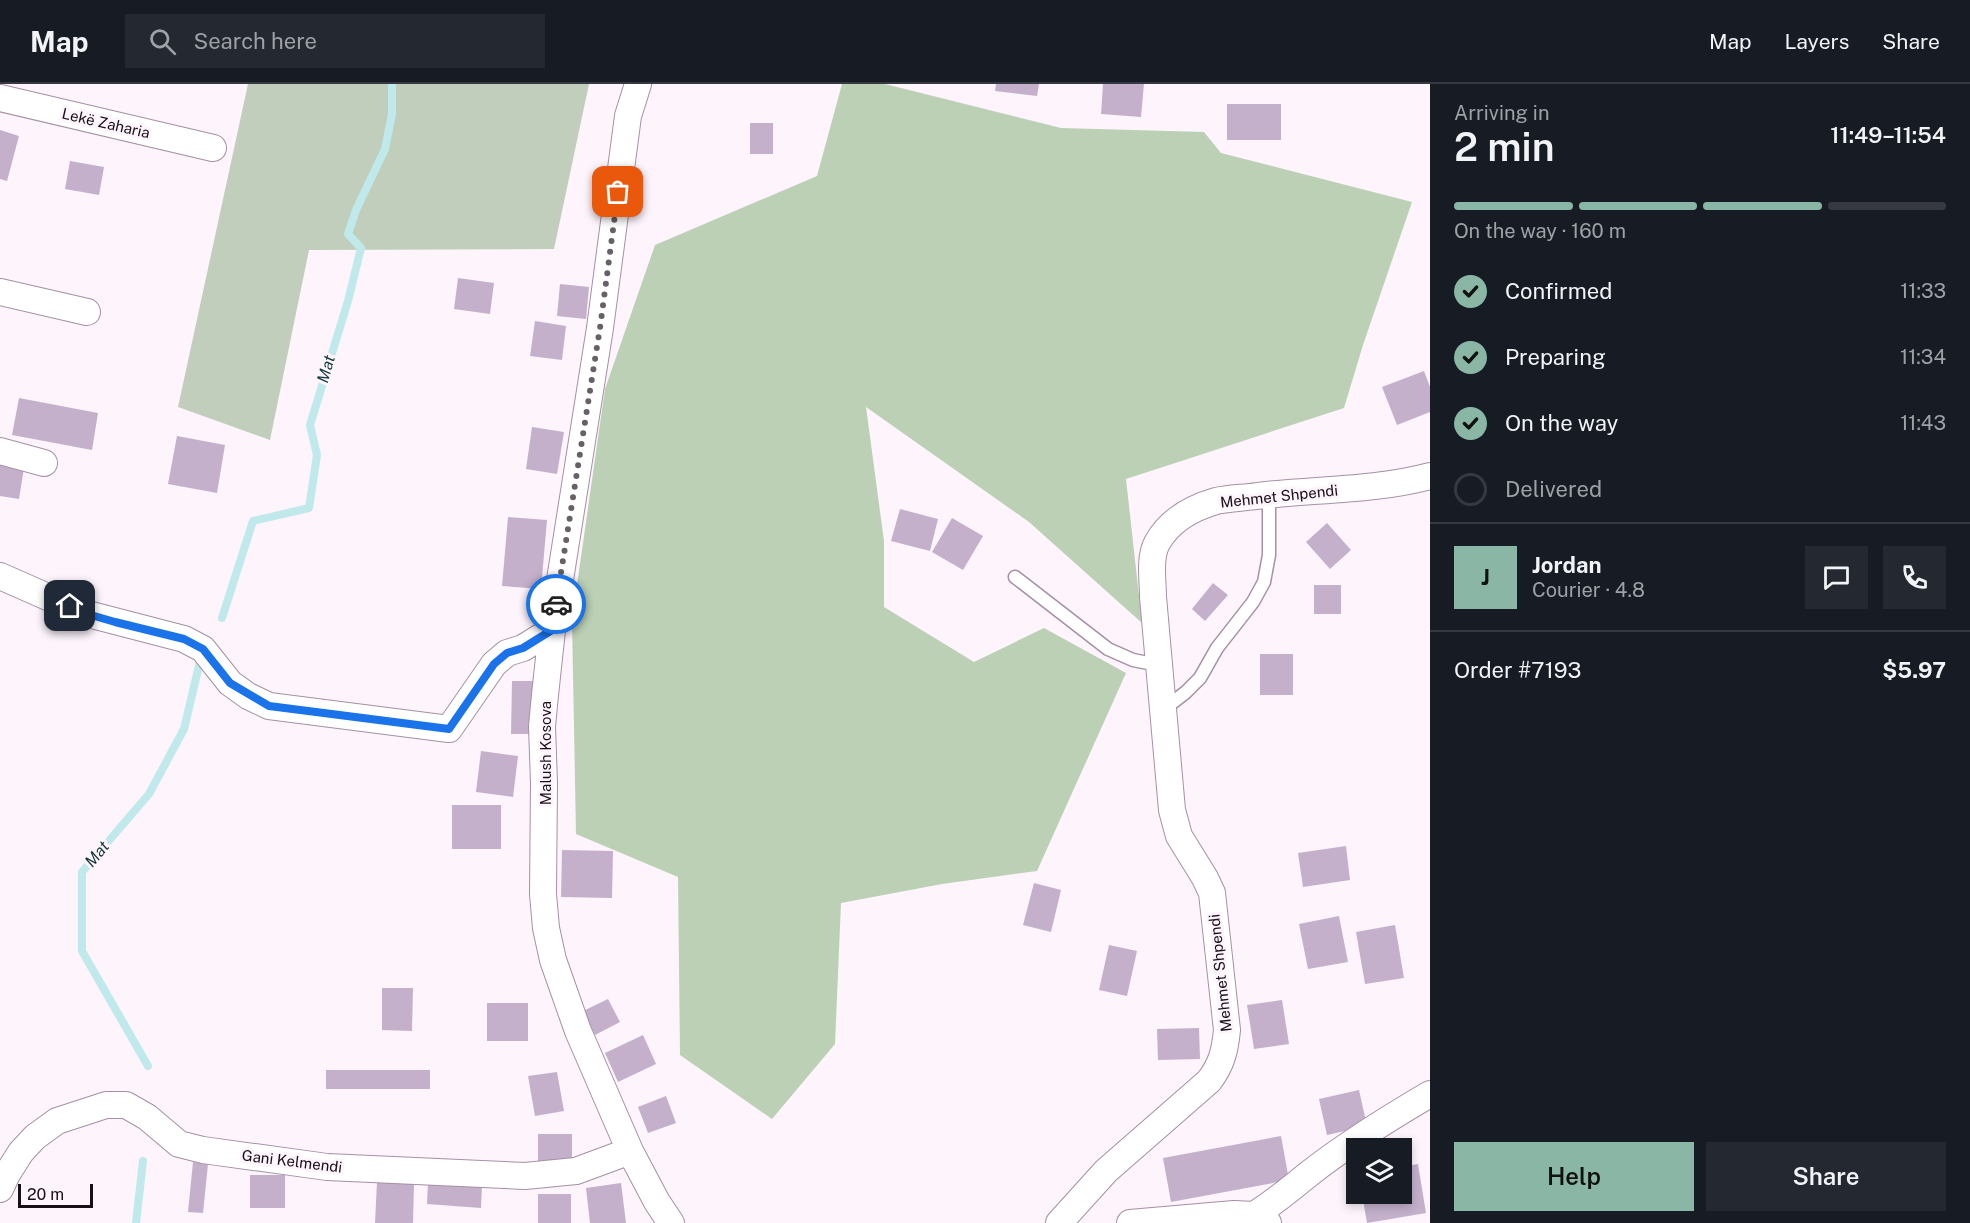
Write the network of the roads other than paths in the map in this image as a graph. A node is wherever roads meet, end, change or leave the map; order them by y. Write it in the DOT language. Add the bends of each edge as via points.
graph roads {
  1 [pos="638,84"];
  2 [pos="0,98"];
  3 [pos="213,148"];
  4 [pos="0,292"];
  5 [pos="87,312"];
  6 [pos="0,451"];
  7 [pos="44,463"];
  8 [pos="1430,476"];
  9 [pos="1269,495"];
  10 [pos="0,576"];
  11 [pos="1015,577"];
  12 [pos="552,630"];
  13 [pos="1158,665"];
  14 [pos="1162,710"];
  15 [pos="1430,1094"];
  16 [pos="630,1151"];
  17 [pos="0,1189"];
  18 [pos="1261,1219"];
  19 [pos="671,1223"];
  20 [pos="1059,1223"];
  21 [pos="1130,1223"];
  1 -- 12 [label="street, Malush Kosova" via="628,116 600,328"];
  2 -- 3 [label="street, Lekë Zaharia"];
  4 -- 5 [label="street"];
  6 -- 7 [label="street"];
  8 -- 9 [label="street, Mehmet Shpendi" via="1366,488"];
  9 -- 13 [label="street, Mehmet Shpendi" via="1217,501 1186,513 1156,544 1153,588"];
  9 -- 14 [label="lane" via="1269,555 1264,582 1200,678"];
  10 -- 12 [label="street" via="84,613 184,639 203,649 230,683 269,706 449,729 494,664"];
  11 -- 13 [label="lane" via="1108,649"];
  12 -- 16 [label="street, Malush Kosova" via="542,726 546,928 570,1011"];
  13 -- 14 [label="street, Mehmet Shpendi"];
  14 -- 20 [label="street, Mehmet Shpendi" via="1174,818 1179,836 1212,893 1226,1050 1209,1081 1106,1171"];
  15 -- 18 [label="street" via="1310,1173"];
  16 -- 17 [label="street, Gani Kelmendi" via="576,1171 525,1176 327,1167 179,1144 126,1105 106,1105 57,1121 35,1137 21,1152"];
  16 -- 19 [label="street, Malush Kosova"];
  18 -- 21 [label="street" via="1234,1214"];
}
